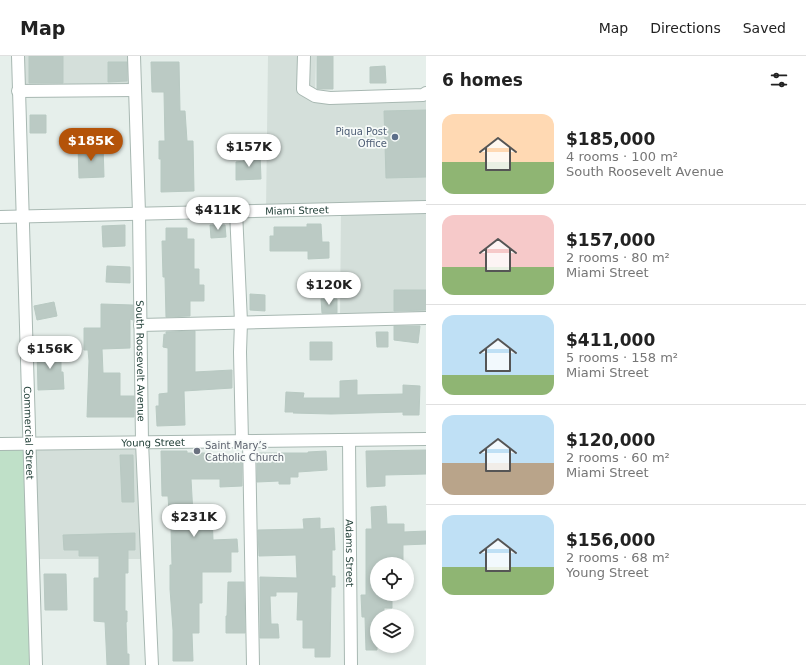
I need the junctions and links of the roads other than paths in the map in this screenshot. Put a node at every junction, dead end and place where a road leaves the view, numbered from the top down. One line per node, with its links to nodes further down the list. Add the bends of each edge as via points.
1 (18, 56): 5 (street, Commercial Street)
2 (134, 56): 4 (street, South Roosevelt Avenue)
3 (304, 56): 6 (street, via 303,89 315,96 330,98)
4 (135, 90): 5 (street); 9 (street, South Roosevelt Avenue)
5 (18, 91): 11 (street, Commercial Street)
6 (426, 93)
7 (426, 206): 8 (street, Miami Street)
8 (236, 211): 9 (street, Miami Street); 13 (street)
9 (139, 213): 11 (street, Miami Street); 14 (street, South Roosevelt Avenue)
10 (0, 216): 11 (street, Miami Street)
11 (22, 216): 20 (street, Commercial Street)
12 (426, 318): 13 (street)
13 (241, 322): 14 (street); 17 (street, via 240,352)
14 (140, 325): 18 (street, South Roosevelt Avenue)
15 (426, 439): 16 (street, Young Street)
16 (350, 440): 17 (street, Young Street); 24 (street, Adams Street)
17 (246, 441): 18 (street, Young Street); 23 (street)
18 (142, 442): 20 (street, Young Street); 22 (street, South Roosevelt Avenue)
19 (0, 444): 20 (street, Young Street)
20 (29, 444): 21 (street, Commercial Street)
21 (36, 665)
22 (152, 665)
23 (253, 665)
24 (351, 665)

